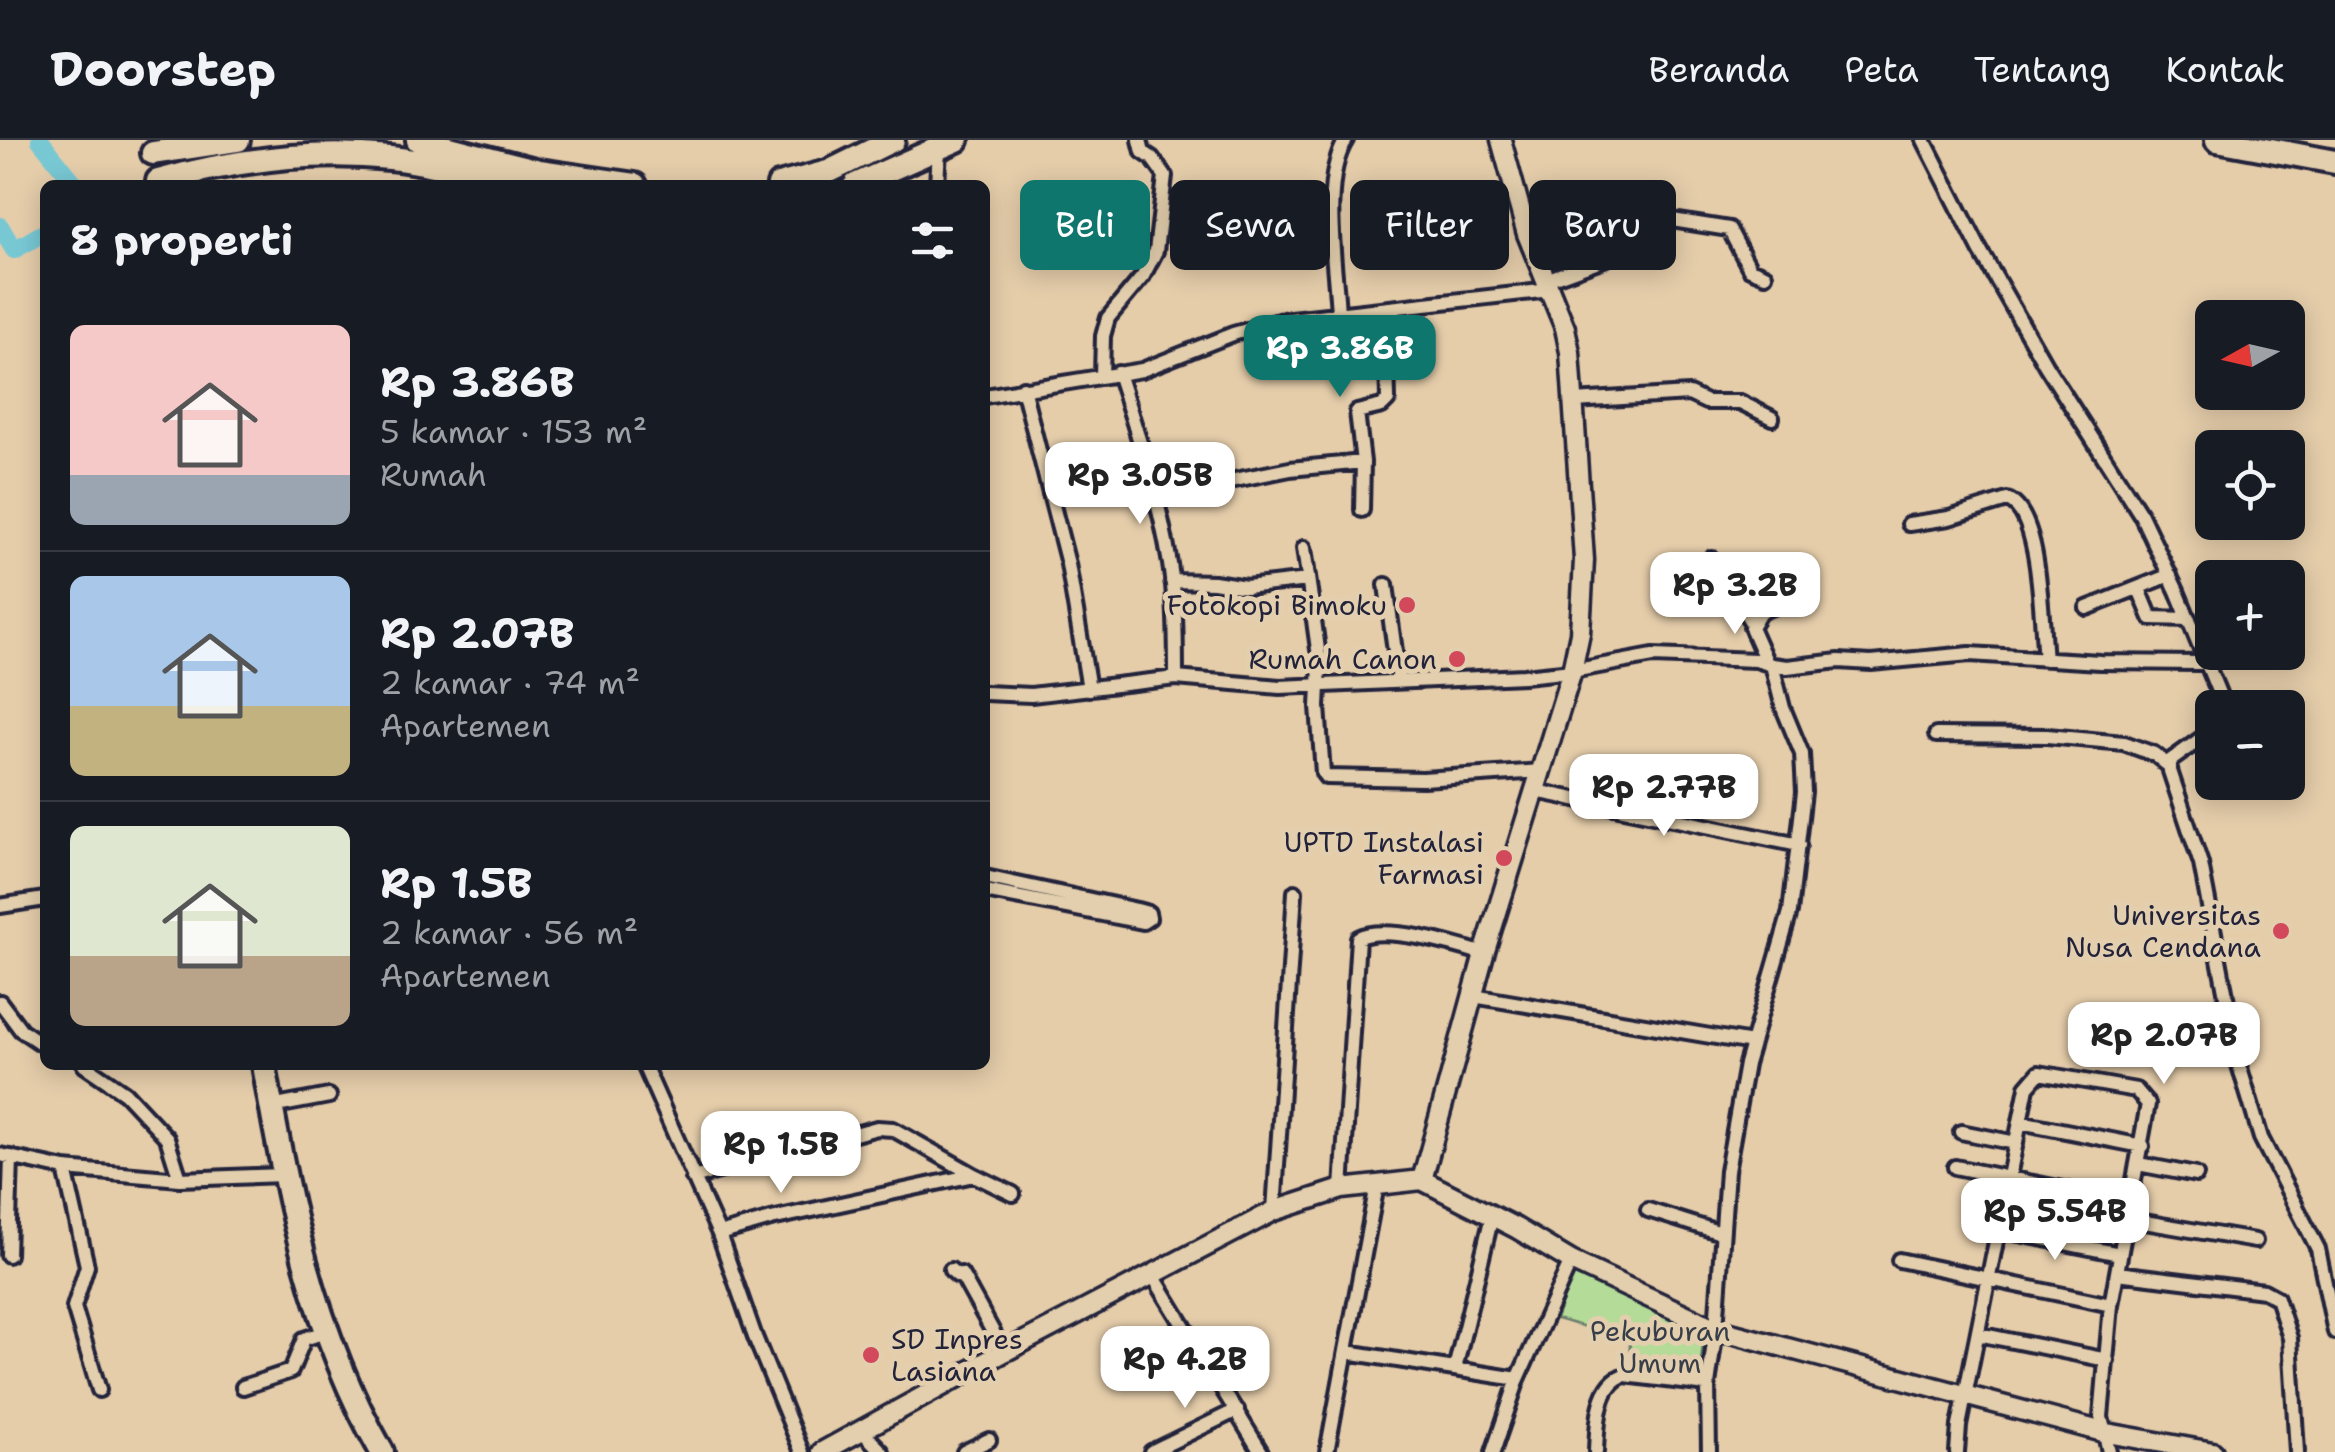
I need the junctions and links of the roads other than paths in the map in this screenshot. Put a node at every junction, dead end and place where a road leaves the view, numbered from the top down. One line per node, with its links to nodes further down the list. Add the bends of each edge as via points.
1 (238, 140): 10 (highway)
2 (1140, 140): 29 (street, via 1166,176 1164,207 1155,256 1105,326)
3 (1346, 140): 27 (street, via 1334,184)
4 (1501, 140): 21 (street)
5 (1924, 140): 40 (street, via 2006,298)
6 (2217, 140): 9 (highway)
7 (886, 141): 17 (highway)
8 (948, 143): 18 (highway); 19 (street)
9 (2254, 143): 12 (highway)
10 (151, 147): 13 (highway)
11 (430, 150): 14 (highway, via 392,158 306,156 228,164); 15 (highway); 16 (highway)
12 (2335, 162)
13 (158, 180)
14 (170, 180)
15 (500, 180)
16 (602, 180)
17 (798, 180)
18 (866, 180)
19 (938, 180)
20 (1676, 221): 24 (street, via 1729,229 1750,270)
21 (1529, 234)
22 (1542, 270): 25 (street)
23 (1583, 270): 25 (street)
24 (1766, 275)
25 (1548, 285): 26 (street); 32 (street, via 1565,328)
26 (1394, 310): 27 (street); 34 (street, via 1388,400 1357,412)
27 (1338, 314): 28 (street, via 1265,324 1168,362)
28 (1118, 373): 29 (street); 35 (street)
29 (1102, 376): 30 (street)
30 (1023, 388): 31 (street); 57 (street, via 1072,579)
31 (990, 395)
32 (1574, 401): 33 (street, via 1689,394 1706,402 1740,402); 53 (street, via 1584,560)
33 (1772, 418)
34 (1363, 462): 35 (street); 36 (street)
35 (1155, 496): 42 (street)
36 (1362, 510)
37 (1909, 524): 50 (street, via 2014,502 2032,541)
38 (1304, 548): 41 (street)
39 (1711, 558): 48 (street)
40 (2170, 575): 44 (street); 47 (street)
41 (1308, 580): 42 (street, via 1246,587); 56 (street)
42 (1172, 581): 54 (street)
43 (1386, 585): 55 (street)
44 (2139, 589): 46 (street); 47 (street, via 2151,618)
45 (1775, 606): 48 (street)
46 (2088, 608)
47 (2189, 619): 49 (street)
48 (1752, 622): 52 (street)
49 (2195, 635)
50 (2046, 659): 51 (street); 52 (street, via 1970,654)
51 (2195, 662)
52 (1769, 663): 53 (street, via 1653,656); 64 (street, via 1802,754)
53 (1572, 671): 55 (street); 62 (street)
54 (1176, 678): 56 (street); 57 (street)
55 (1399, 681): 56 (street)
56 (1320, 684): 62 (street, via 1326,777)
57 (1090, 688): 58 (street)
58 (990, 693)
59 (1936, 735): 61 (street, via 2124,743)
60 (2195, 743): 61 (street)
61 (2169, 766): 118 (street, via 2200,864 2239,1065 2261,1138 2318,1249)
62 (1542, 771): 63 (street)
63 (1536, 791): 64 (street); 70 (street)
64 (1799, 846): 74 (street, via 1790,912)
65 (990, 879): 66 (street, via 1149,918)
66 (990, 892)
67 (1295, 892): 100 (street)
68 (40, 899): 69 (street)
69 (1, 902)
70 (1484, 954): 71 (street); 96 (street, via 1415,937 1358,938)
71 (1474, 996): 74 (street); 94 (street)
72 (0, 1002): 73 (street)
73 (40, 1043)
74 (1752, 1043): 104 (street)
75 (91, 1070): 93 (street, via 124,1093 166,1138)
76 (265, 1070): 79 (highway)
77 (646, 1070): 91 (street)
78 (329, 1096): 79 (street)
79 (272, 1107): 88 (highway)
80 (2020, 1122): 82 (street); 83 (street); 83 (street, via 2028,1086 2039,1073 2136,1090 2149,1109)
81 (1961, 1132): 82 (street)
82 (2016, 1143): 92 (street)
83 (2142, 1146): 85 (street)
84 (5, 1156): 87 (street); 108 (street)
85 (2138, 1164): 90 (street); 98 (street)
86 (1955, 1167): 92 (street)
87 (65, 1169): 93 (street); 127 (street, via 87,1266 74,1306)
88 (283, 1175): 93 (street); 117 (highway)
89 (974, 1175): 91 (street, via 892,1129 877,1128); 97 (street); 105 (street)
90 (2196, 1175)
91 (693, 1178): 105 (street)
92 (2009, 1178): 98 (street); 103 (street)
93 (180, 1179)
94 (1422, 1180): 95 (street); 101 (street)
95 (1378, 1185): 96 (street); 121 (street)
96 (1342, 1190): 100 (street)
97 (1013, 1194)
98 (2131, 1202): 102 (street)
99 (1648, 1210): 104 (street)
100 (1274, 1212): 112 (street)
101 (1492, 1216): 110 (street); 123 (street)
102 (2128, 1219): 106 (street); 107 (street)
103 (1999, 1230): 107 (street); 114 (street)
104 (1721, 1233): 116 (street)
105 (719, 1234): 134 (street)
106 (2255, 1241)
107 (2120, 1254): 113 (street)
108 (8, 1255)
109 (1899, 1260): 114 (street)
110 (1571, 1261): 116 (street); 124 (street)
111 (951, 1270): 120 (street, via 961,1274)
112 (1152, 1274): 120 (street); 129 (street)
113 (2117, 1274): 115 (street); 146 (street, via 2277,1298 2290,1338)
114 (1989, 1280): 115 (street); 119 (street)
115 (2112, 1305): 122 (street)
116 (1716, 1329): 125 (street); 128 (street)
117 (325, 1332): 126 (street, via 304,1339 291,1372); 133 (highway)
118 (2335, 1332)
119 (1978, 1334): 122 (street); 128 (street)
120 (1004, 1352): 130 (street)
121 (1346, 1352): 123 (street); 140 (street)
122 (2107, 1360): 132 (street, via 2100,1417)
123 (1455, 1369): 124 (street)
124 (1518, 1379): 141 (street)
125 (1708, 1384): 142 (street, via 1617,1377 1598,1421); 143 (street)
126 (243, 1387)
127 (99, 1390)
128 (1966, 1396): 132 (street); 144 (street)
129 (1237, 1410): 138 (street); 139 (street)
130 (862, 1431): 135 (street); 136 (street)
131 (989, 1440): 137 (street)
132 (2108, 1443): 145 (street)
133 (382, 1452)
134 (802, 1452)
135 (822, 1452)
136 (882, 1452)
137 (964, 1452)
138 (1151, 1452)
139 (1261, 1452)
140 (1326, 1452)
141 (1493, 1452)
142 (1596, 1452)
143 (1709, 1452)
144 (1958, 1452)
145 (2213, 1452)
146 (2297, 1452)

